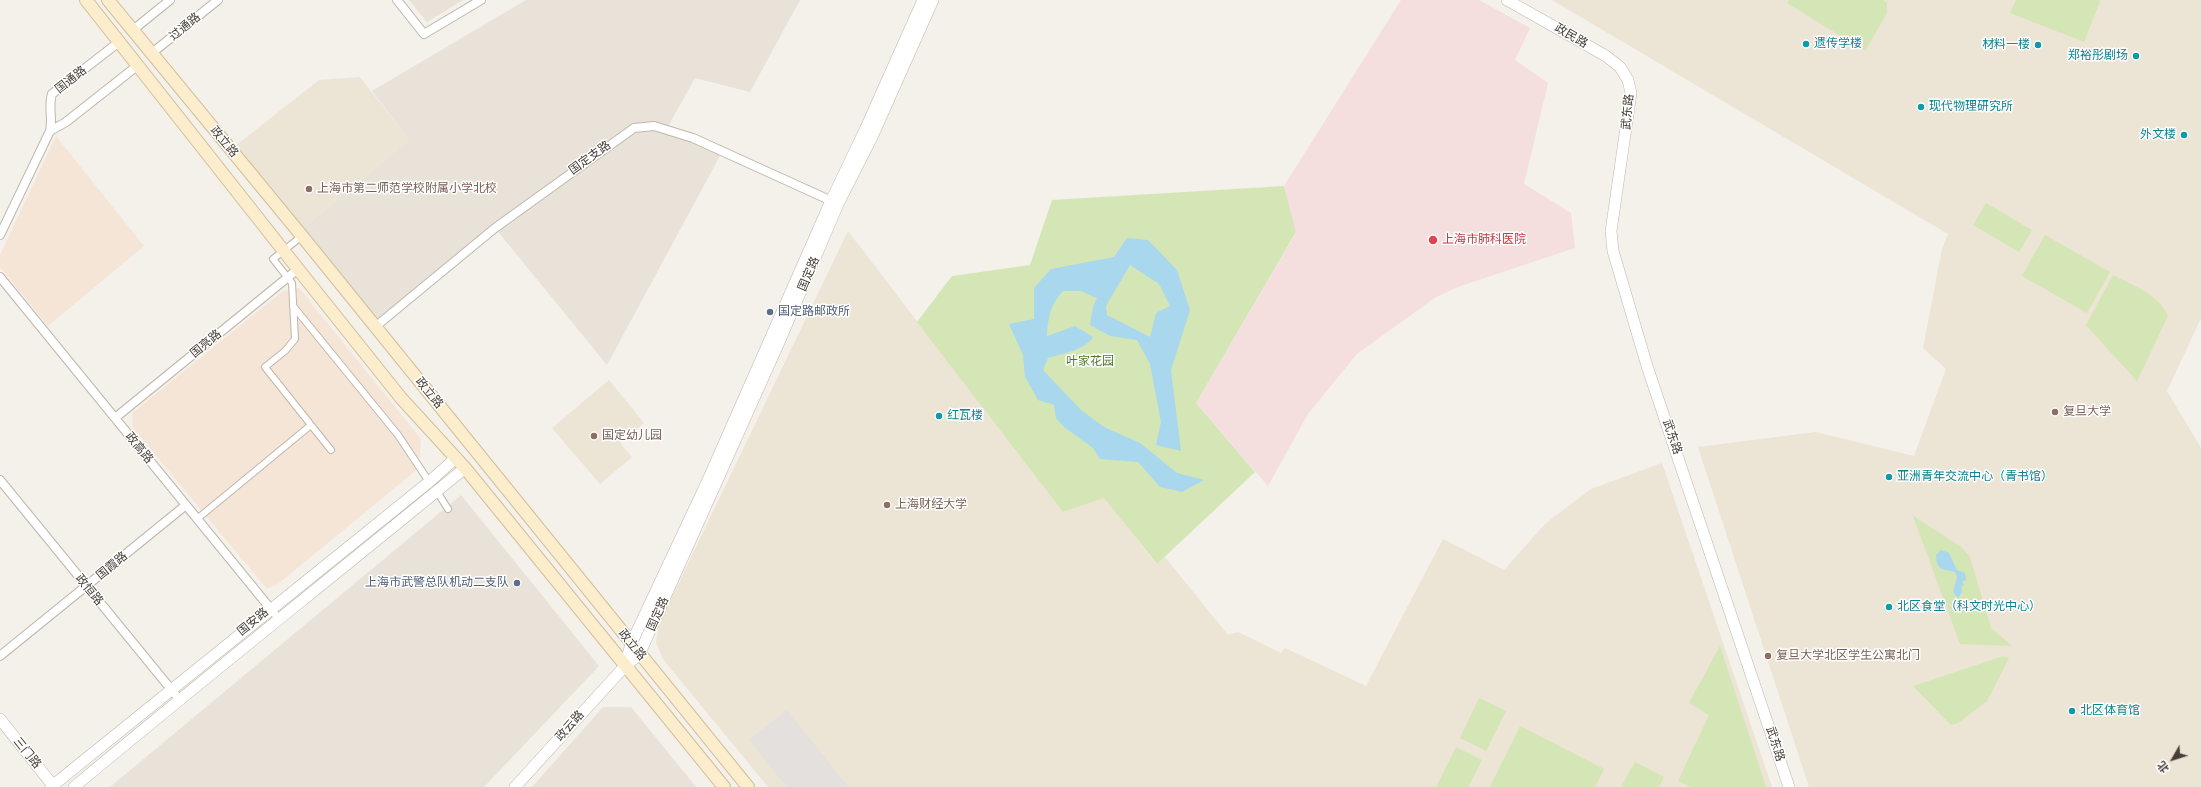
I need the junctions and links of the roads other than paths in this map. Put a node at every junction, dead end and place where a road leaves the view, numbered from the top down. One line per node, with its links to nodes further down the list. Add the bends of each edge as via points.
1 (86, 0): 11 (main road, 政立路)
2 (108, 0): 10 (main road, 政立路)
3 (170, 0): 10 (street)
4 (218, 0): 12 (street, 过通路)
5 (397, 0): 6 (street, via 424,34)
6 (481, 0)
7 (923, 0): 16 (street, 国定路)
8 (933, 0): 16 (street, 国定路, via 872,137)
9 (1507, 0): 14 (street, 政民路, via 1606,56 1620,67)
10 (133, 30): 12 (main road, 政立路)
11 (119, 42): 13 (main road, 政立路); 15 (street, 国通路, via 52,94)
12 (152, 54): 18 (main road, 政立路)
13 (137, 66): 15 (street, via 66,122); 19 (main road, 政立路)
14 (1628, 80): 51 (street, 武东路, via 1631,92 1630,113 1611,231 1613,251 1647,366)
15 (50, 131): 17 (street, 国通路)
16 (834, 202): 24 (street, 国定支路, via 694,138 654,126 634,128 501,224); 39 (street, 国定路); 40 (street, 国定路, via 780,340)
17 (0, 236)
18 (302, 236): 19 (street); 24 (main road, 政立路)
19 (283, 251): 20 (main road, 政立路); 22 (street, via 273,259)
20 (298, 269): 22 (street, 国亮路); 28 (main road, 政立路, via 401,398)
21 (0, 277): 25 (street, 政高路)
22 (288, 277): 23 (street, via 292,282); 25 (street, 国亮路)
23 (293, 306): 26 (street, via 295,338 285,352 265,366); 31 (street, via 398,435)
24 (375, 327): 39 (main road, 政立路)
25 (115, 418): 33 (street, 政高路)
26 (311, 425): 27 (street); 35 (street)
27 (331, 450)
28 (456, 458): 29 (main road, 政立路); 31 (street, 国安路)
29 (465, 468): 32 (street, 国安路); 42 (main road, 政立路)
30 (0, 480): 36 (street, 政恒路)
31 (429, 482): 32 (street); 37 (street, 国安路)
32 (436, 491): 34 (street); 38 (street, 国安路, via 373,545)
33 (186, 505): 35 (street, 政高路); 36 (street, 国霞路)
34 (448, 509)
35 (197, 519): 37 (street, 政高路)
36 (86, 586): 41 (street, 国霞路); 43 (street, 政恒路)
37 (270, 608): 38 (street, 政高路); 43 (street, 国安路)
38 (279, 619): 44 (street, 国安路)
39 (631, 644): 40 (main road, 政立路); 42 (street, 国定路)
40 (639, 655): 42 (street, 国定路); 50 (main road, 政立路)
41 (0, 656)
42 (625, 666): 48 (street, 政云路); 49 (main road, 政立路)
43 (171, 688): 44 (street, 政恒路); 46 (street, 国安路)
44 (179, 699): 47 (street, 国安路)
45 (0, 719): 46 (street, 三门路)
46 (53, 786)
47 (74, 787)
48 (515, 787)
49 (724, 787)
50 (748, 787)
51 (1789, 787)

